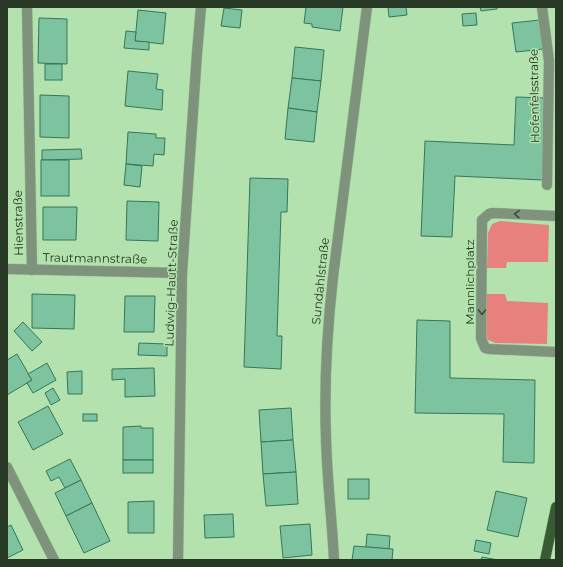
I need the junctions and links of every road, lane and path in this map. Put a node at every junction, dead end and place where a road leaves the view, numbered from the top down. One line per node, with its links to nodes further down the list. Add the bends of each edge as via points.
1 (27, 7): 8 (street, Hienstraße)
2 (201, 7): 9 (street, Ludwig-Hautt-Straße)
3 (367, 7): 15 (street, Sundahlstraße, via 333,277 326,367 326,439)
4 (542, 7): 5 (street, Hofenfelsstraße, via 549,61)
5 (547, 185)
6 (556, 216): 10 (street, Mannlichplatz, one-way to 10, via 492,213 482,220 481,338 482,344 489,349)
7 (7, 269): 8 (street, Trautmannstraße)
8 (32, 270): 9 (street, Trautmannstraße)
9 (182, 273): 14 (street, Ludwig-Hautt-Straße)
10 (556, 352)
11 (7, 467): 13 (street)
12 (556, 508): 16 (main road)
13 (54, 560)
14 (178, 560)
15 (334, 560)
16 (545, 560)

